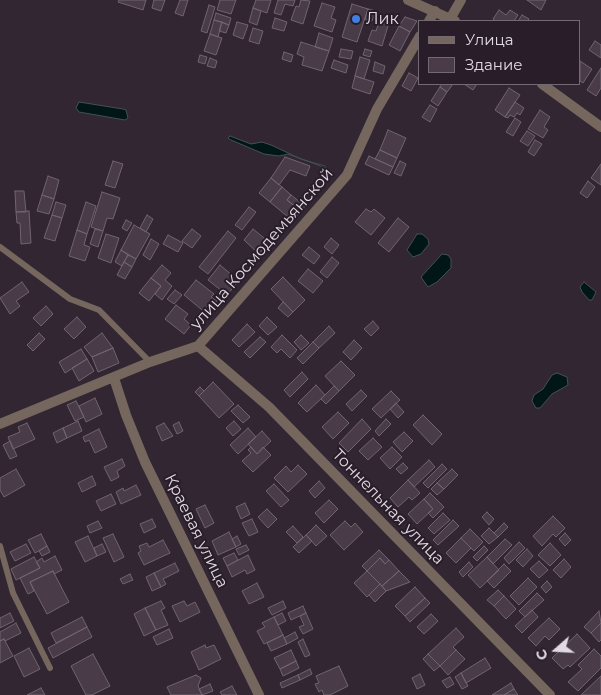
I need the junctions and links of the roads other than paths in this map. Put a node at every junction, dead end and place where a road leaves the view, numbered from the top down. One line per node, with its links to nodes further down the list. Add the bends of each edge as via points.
1 (408, 0): 3 (street)
2 (461, 0): 5 (street)
3 (434, 11): 4 (street); 5 (street)
4 (429, 20)
5 (452, 20)
6 (418, 39): 10 (street, улица Космодемьянской, via 377,109 347,175)
7 (543, 85): 8 (street)
8 (601, 127)
9 (0, 247): 11 (lane, via 70,300 99,310)
10 (198, 346): 11 (street, улица Космодемьянской); 17 (street, Тоннельная улица, via 269,406)
11 (150, 362): 12 (street, улица Космодемьянской)
12 (114, 378): 13 (street, улица Космодемьянской); 16 (street, Краевая улица, via 145,462)
13 (0, 424)
14 (0, 546): 15 (lane, via 13,594)
15 (50, 668)
16 (259, 695)
17 (550, 695)

